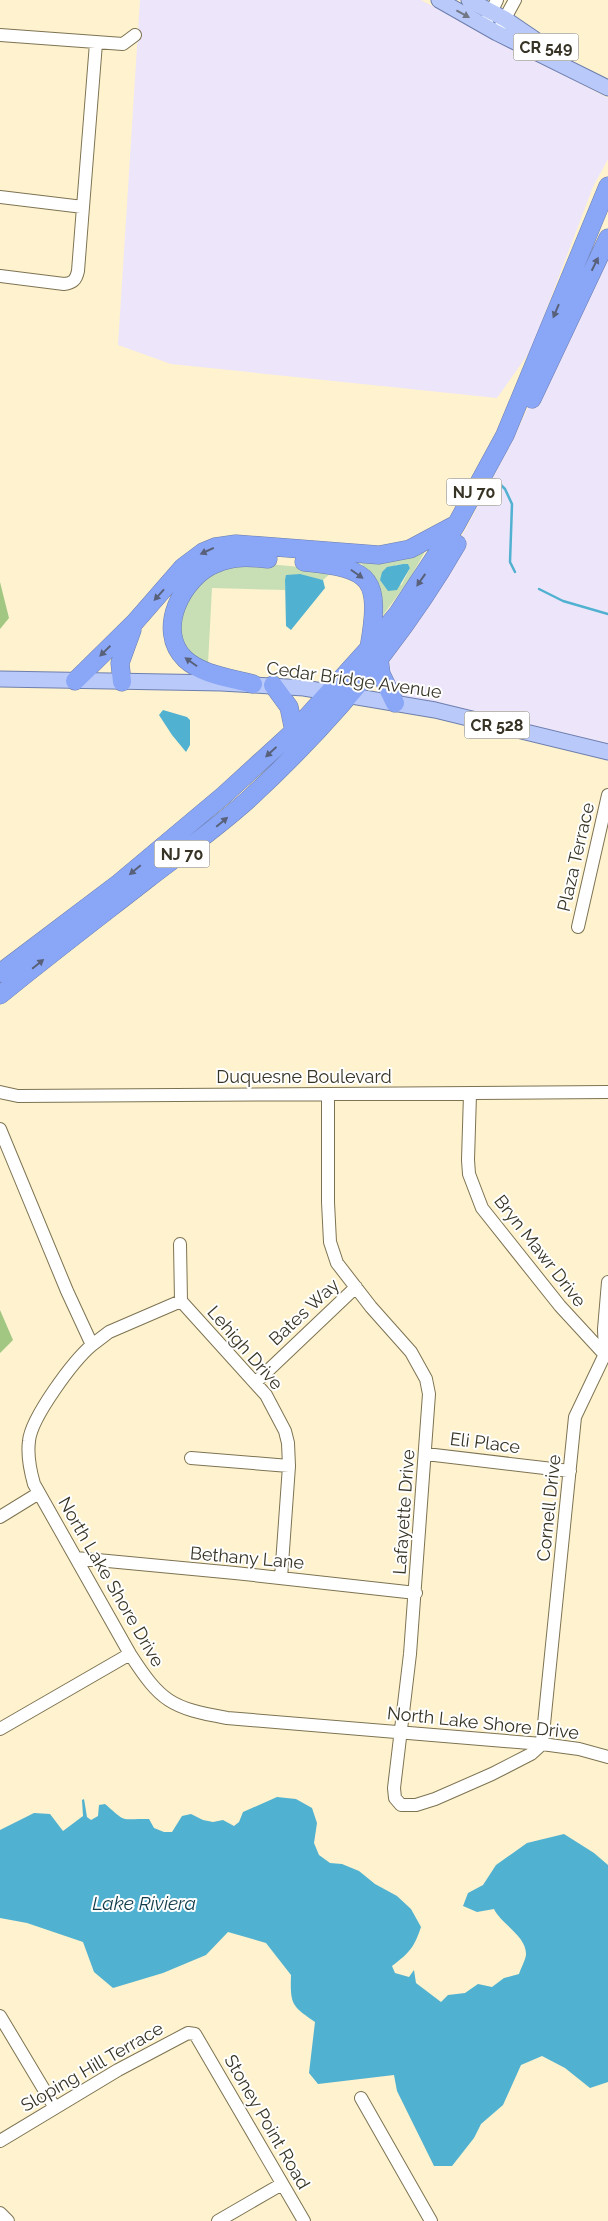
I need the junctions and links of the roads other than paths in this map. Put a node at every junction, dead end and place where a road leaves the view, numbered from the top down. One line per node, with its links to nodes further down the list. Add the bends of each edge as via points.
1 (439, 0): 6 (main road, CR 549, one-way to 6)
2 (469, 0): 4 (main road, CR 549)
3 (515, 0): 5 (street)
4 (494, 6): 5 (main road, CR 549); 6 (street)
5 (505, 19): 6 (street); 10 (main road, CR 549)
6 (491, 29): 10 (main road, CR 549)
7 (135, 34): 9 (street, via 123,44)
8 (0, 35): 9 (street)
9 (96, 43): 13 (street)
10 (604, 86)
11 (608, 186): 16 (highway, NJ 70, one-way to 16, via 505,435)
12 (0, 197): 13 (street)
13 (83, 207): 15 (street, via 78,271 72,283)
14 (608, 238): 18 (highway, NJ 70, one-way to 14, via 436,580 465,530)
15 (0, 276)
16 (456, 525): 17 (highway, one-way to 17, via 410,549 379,555 236,544 215,547 183,567); 18 (highway, NJ 70, one-way to 18)
17 (135, 622): 20 (highway, one-way to 20); 21 (highway, via 120,663)
18 (374, 654): 22 (highway, one-way to 18, via 202,669 176,647 172,634 173,618 187,588 213,565 229,559 338,565 353,570 371,589); 24 (highway, NJ 70); 25 (highway, NJ 70); 26 (highway)
19 (0, 679): 20 (main road, Cedar Bridge Avenue / CR 528)
20 (75, 681): 21 (main road, Cedar Bridge Avenue / CR 528)
21 (122, 682): 22 (main road, Cedar Bridge Avenue / CR 528)
22 (253, 684): 23 (main road, Cedar Bridge Avenue / CR 528)
23 (272, 685): 24 (main road, Cedar Bridge Avenue / CR 528); 27 (highway, via 289,707)
24 (329, 692): 25 (main road, Cedar Bridge Avenue / CR 528); 27 (highway, NJ 70)
25 (347, 695): 26 (main road, Cedar Bridge Avenue / CR 528); 32 (highway, NJ 70, one-way to 25, via 220,824 291,758)
26 (395, 703): 28 (main road, Cedar Bridge Avenue / CR 528)
27 (294, 730): 31 (highway, NJ 70, one-way to 31, via 224,795 119,883)
28 (608, 752)
29 (608, 796): 30 (street, Plaza Terrace)
30 (578, 927)
31 (0, 972)
32 (0, 994)
33 (0, 1092): 35 (street, Duquesne Boulevard, via 18,1096)
34 (608, 1092): 36 (street, Duquesne Boulevard)
35 (328, 1094): 36 (street, Duquesne Boulevard); 40 (street, Lafayette Drive, via 330,1242 337,1263)
36 (470, 1094): 43 (street, Bryn Mawr Drive, via 469,1174 482,1208 560,1306)
37 (0, 1129): 42 (street)
38 (180, 1244): 41 (street)
39 (608, 1282): 43 (street, Cornell Drive, via 604,1329)
40 (356, 1287): 44 (street, Bates Way); 45 (street, Lafayette Drive, via 411,1352 426,1379 429,1394)
41 (181, 1301): 42 (street, Lehigh Drive, via 109,1332); 44 (street, Lehigh Drive)
42 (92, 1345): 49 (street, North Lake Shore Drive, via 65,1376 36,1420 29,1441 30,1469)
43 (606, 1356): 48 (street, Cornell Drive, via 575,1417)
44 (255, 1383): 47 (street, Lehigh Drive, via 266,1395 285,1431)
45 (426, 1454): 48 (street, Eli Place); 53 (street, Lafayette Drive)
46 (191, 1458): 47 (street)
47 (289, 1466): 52 (street, Lehigh Drive)
48 (570, 1471): 57 (street, Cornell Drive)
49 (40, 1493): 50 (street); 51 (street, North Lake Shore Drive)
50 (0, 1517)
51 (76, 1558): 52 (street, Bethany Lane); 54 (street, North Lake Shore Drive)
52 (281, 1578): 53 (street, Bethany Lane)
53 (416, 1593): 56 (street, Lafayette Drive)
54 (130, 1654): 55 (street); 56 (street, North Lake Shore Drive, via 160,1695 196,1712 227,1718)
55 (0, 1729)
56 (401, 1732): 57 (street, North Lake Shore Drive); 57 (street, Lafayette Drive, via 395,1798 401,1805 410,1806 435,1799 492,1774 531,1754)
57 (542, 1744): 58 (street, North Lake Shore Drive, via 579,1748)
58 (608, 1757)
59 (0, 2016): 62 (street)
60 (200, 2040): 62 (street, Sloping Hill Terrace, via 195,2034 188,2033); 64 (street, Stoney Point Road)
61 (361, 2098): 69 (street)
62 (54, 2108): 63 (street, Sloping Hill Terrace)
63 (0, 2141)
64 (282, 2184): 67 (street); 68 (street, Stoney Point Road)
65 (0, 2213): 66 (street)
66 (8, 2221)
67 (218, 2221)
68 (304, 2221)
69 (431, 2221)

